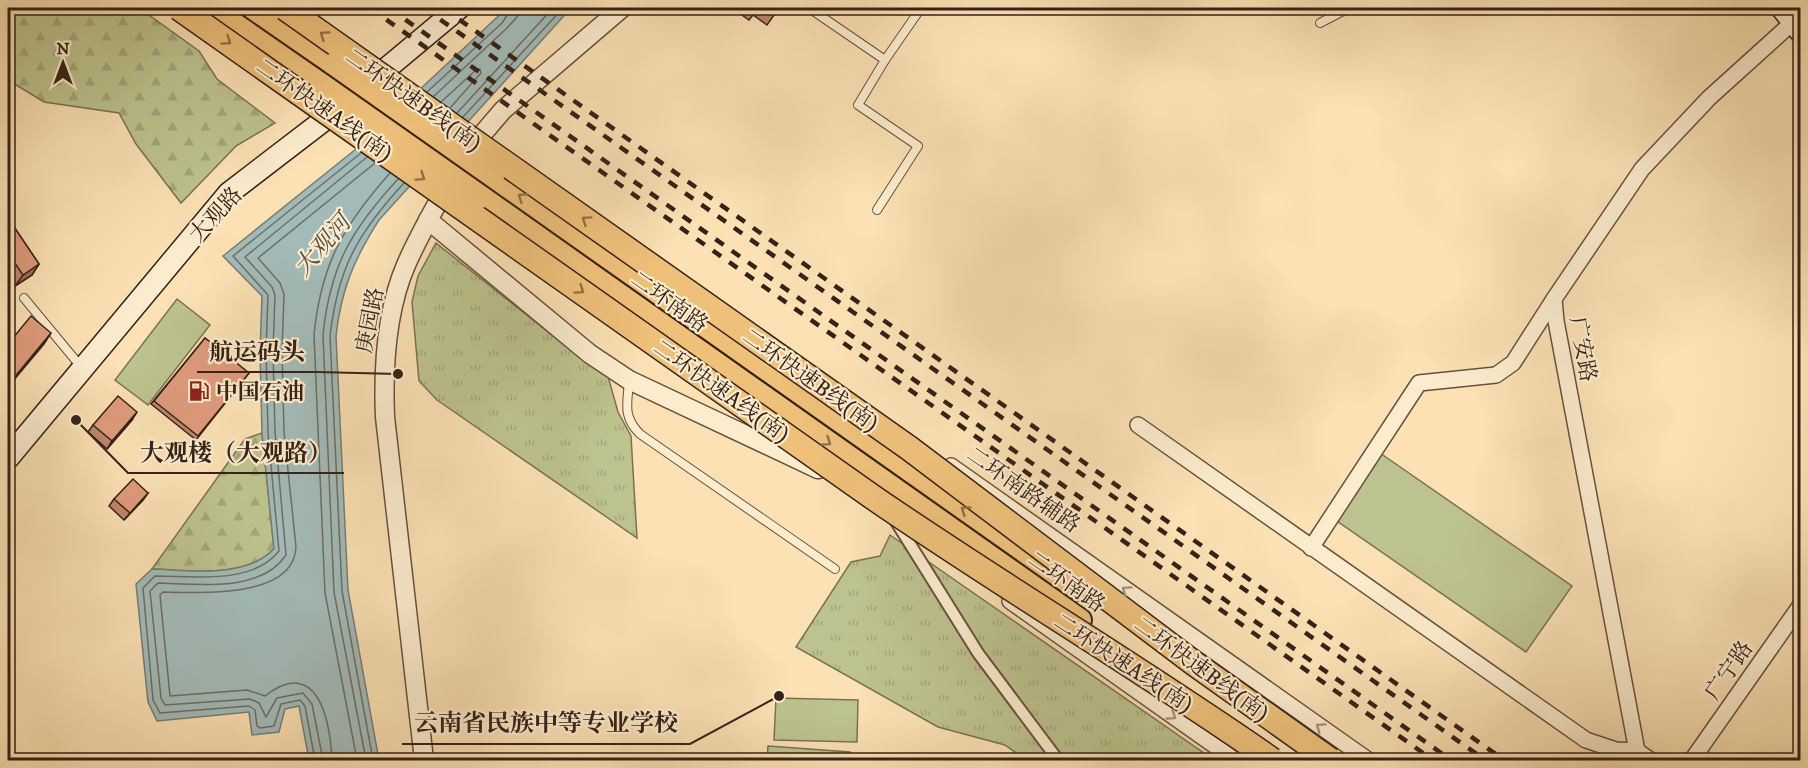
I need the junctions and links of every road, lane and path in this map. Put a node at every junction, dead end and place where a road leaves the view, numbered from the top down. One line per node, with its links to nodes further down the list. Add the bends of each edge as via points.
1 (179, 8): 32 (highway, 二环快速A线(南), one-way to 32, bridge, via 890,508)
2 (211, 8): 17 (main road, 二环南路, bridge)
3 (253, 8): 15 (main road, 二环南路, one-way to 3, bridge)
4 (285, 8): 35 (highway, 二环快速B线(南), one-way to 4, bridge, via 1195,664 924,459)
5 (459, 8): 19 (main road, 大观路, via 229,193)
6 (622, 8): 14 (street, 庚园路, via 503,110 462,158)
7 (808, 8): 12 (lane)
8 (921, 8): 12 (lane)
9 (1349, 8): 11 (lane)
10 (1792, 20): 18 (street, 广安路, via 1709,98 1642,169)
11 (1320, 23)
12 (885, 60): 13 (lane, via 858,105 918,146)
13 (877, 210)
14 (428, 220): 20 (street, via 590,354); 29 (street, 庚园路, via 405,267 387,337 383,371)
15 (638, 279): 34 (main road, 二环南路, one-way to 15); 36 (street, 二环南路辅路, one-way to 15, via 880,416)
16 (24, 298): 19 (lane)
17 (625, 299): 23 (street, via 747,405); 33 (main road, 二环南路, one-way to 33)
18 (1554, 299): 25 (street, via 1513,363 1496,375 1419,383); 28 (street, 广安路)
19 (83, 369): 22 (main road, 大观路)
20 (629, 380): 23 (street, via 788,454); 26 (lane, via 627,411 630,424 640,434)
21 (1138, 425): 25 (street)
22 (8, 458)
23 (853, 489): 24 (street)
24 (895, 520): 30 (street, via 978,653); 31 (street, one-way to 31)
25 (1311, 548): 28 (street, via 1586,740 1616,750)
26 (835, 570)
27 (1800, 606): 38 (street, 广宁路)
28 (1637, 751): 37 (street)
29 (424, 760)
30 (1058, 760)
31 (1235, 760)
32 (1272, 760)
33 (1280, 760)
34 (1322, 760)
35 (1330, 760)
36 (1368, 760)
37 (1650, 760)
38 (1692, 760)

